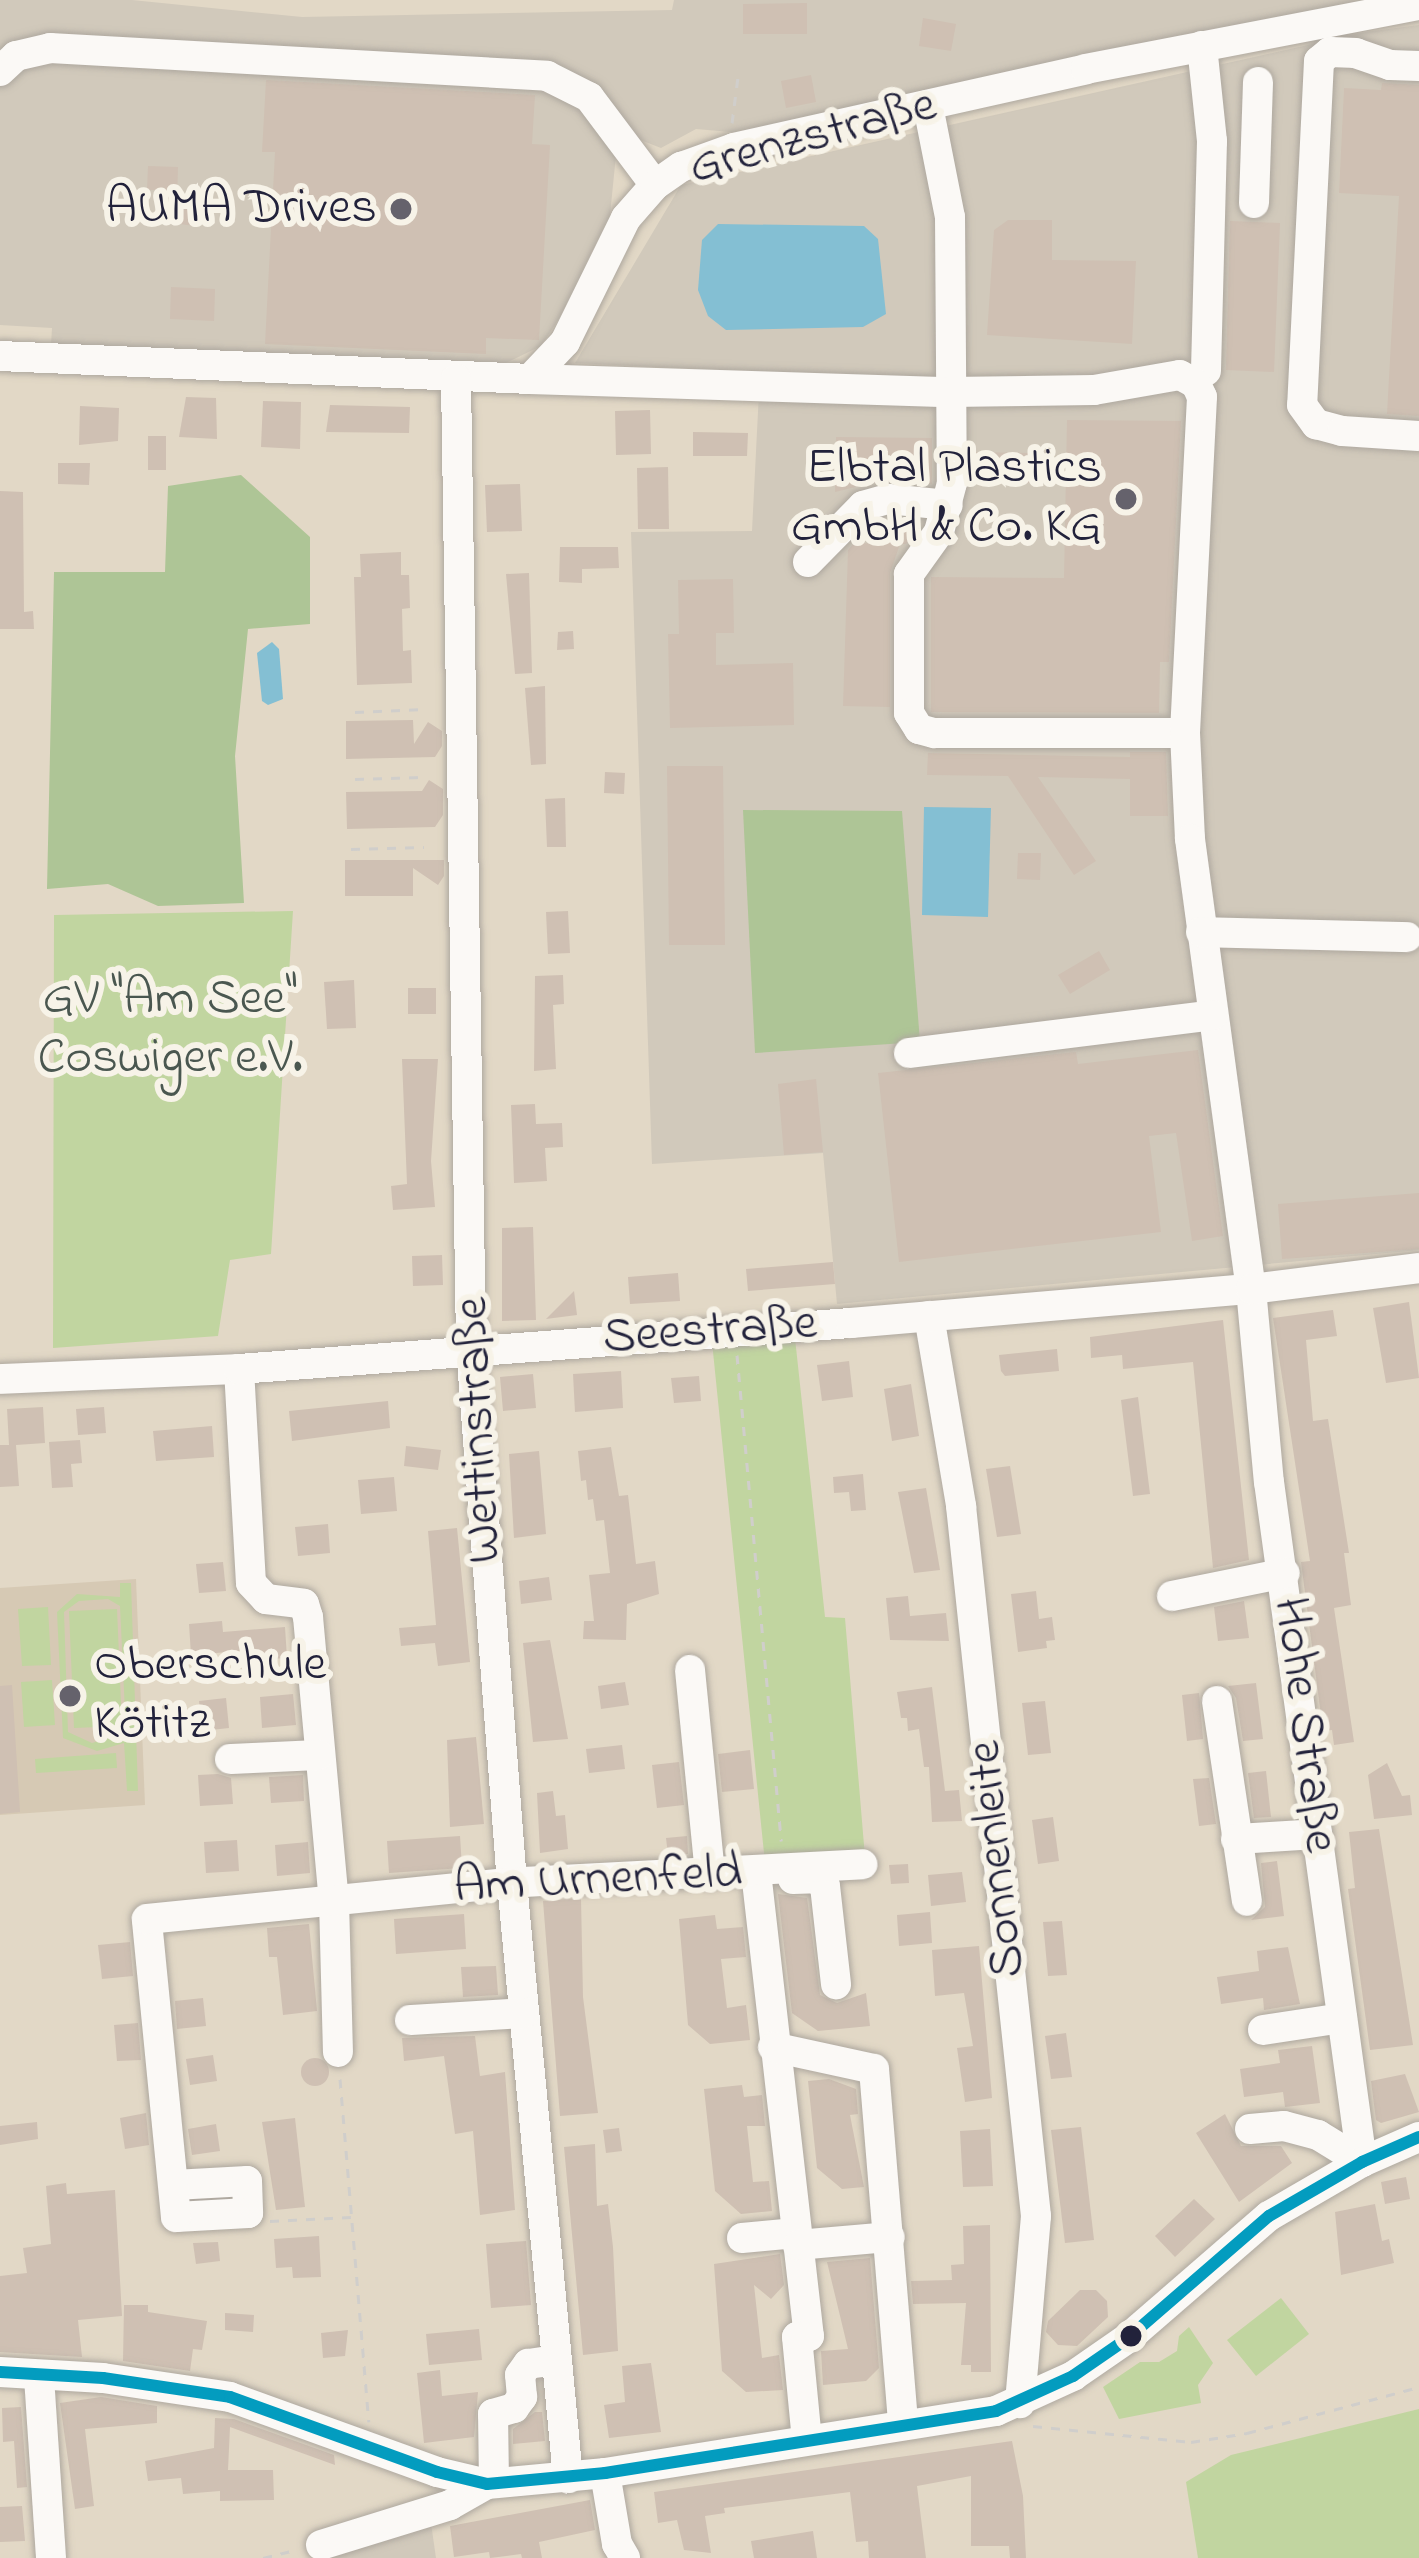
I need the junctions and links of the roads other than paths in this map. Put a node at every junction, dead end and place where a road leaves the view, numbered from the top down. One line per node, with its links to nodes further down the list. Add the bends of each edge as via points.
1 (1419, 5): 2 (street, Grenzstraße)
2 (1327, 38): 3 (street, Grenzstraße); 4 (street); 11 (street, via 1314,80)
3 (1202, 46): 7 (street, Grenzstraße); 9 (street)
4 (1419, 66)
5 (0, 71): 8 (street, via 16,56 50,48 547,76 589,97)
6 (1258, 82): 10 (street)
7 (928, 106): 8 (street, Grenzstraße, via 734,148); 16 (street, via 950,217)
8 (655, 185): 15 (street, Grenzstraße, via 626,218 565,342)
9 (1211, 202): 10 (street); 13 (street)
10 (1254, 203): 11 (street)
11 (1310, 205): 17 (street, via 1302,405 1316,424 1342,431)
12 (0, 356): 14 (street)
13 (1207, 371)
14 (457, 379): 15 (street); 28 (street, Wettinstraße)
15 (530, 379): 16 (street)
16 (949, 392): 18 (street); 20 (street, Hohe Straße, via 1094,390 1180,375 1196,384 1203,417)
17 (1419, 436)
18 (948, 505): 19 (street, via 888,499 863,506); 20 (street, via 909,574 909,712 919,729)
19 (808, 562)
20 (1185, 733): 21 (street, Hohe Straße)
21 (1201, 932): 22 (street); 23 (street, Hohe Straße)
22 (1407, 937)
23 (1213, 1016): 24 (street); 26 (street, Hohe Straße)
24 (908, 1053)
25 (1419, 1268): 26 (street, Seestraße)
26 (1251, 1289): 27 (street, Seestraße); 31 (street, Hohe Straße)
27 (929, 1316): 28 (street, Seestraße); 62 (street, Sonnenleite, via 961,1506 1036,2216)
28 (471, 1348): 29 (street, Seestraße); 42 (street, Wettinstraße)
29 (239, 1369): 30 (street, Seestraße); 35 (street, via 251,1583 266,1599 304,1604)
30 (0, 1379)
31 (1286, 1573): 32 (street); 37 (street, Hohe Straße)
32 (1172, 1596)
33 (690, 1670): 41 (street)
34 (1217, 1701): 38 (street)
35 (319, 1755): 36 (street); 43 (street)
36 (230, 1759)
37 (1317, 1834): 38 (street); 47 (street, Hohe Straße)
38 (1236, 1839): 44 (street)
39 (862, 1864): 40 (street, Am Urnenfeld)
40 (765, 1870): 41 (street, Am Urnenfeld); 45 (street, via 825,1886); 50 (street)
41 (710, 1874): 42 (street, Am Urnenfeld)
42 (512, 1883): 43 (street, Am Urnenfeld); 46 (street, Wettinstraße)
43 (334, 1901): 51 (street); 55 (street, Am Urnenfeld, via 147,1919 176,2217)
44 (1247, 1901)
45 (836, 1984)
46 (524, 2013): 48 (street); 59 (street, Wettinstraße)
47 (1342, 2018): 49 (street); 54 (street, Hohe Straße)
48 (410, 2020)
49 (1263, 2030)
50 (773, 2047): 56 (street, via 874,2069); 58 (street)
51 (338, 2052)
52 (1250, 2129): 54 (street, via 1318,2135)
53 (1419, 2137): 54 (street)
54 (1362, 2162): 62 (street, via 1269,2216 1128,2338)
55 (248, 2213)
56 (890, 2237): 58 (street); 63 (street)
57 (742, 2238): 58 (street)
58 (797, 2239): 64 (street, via 809,2336 797,2337)
59 (557, 2360): 66 (street, Wettinstraße); 67 (street, via 527,2364 522,2398 494,2414)
60 (0, 2372): 61 (street)
61 (39, 2377): 67 (street, via 230,2397 437,2472); 69 (street)
62 (1008, 2407): 63 (street)
63 (903, 2425): 64 (street)
64 (807, 2440): 65 (street)
65 (605, 2473): 66 (street); 70 (street)
66 (568, 2478): 67 (street)
67 (490, 2483): 68 (street, via 450,2505)
68 (321, 2545)
69 (50, 2558)
70 (625, 2558)

